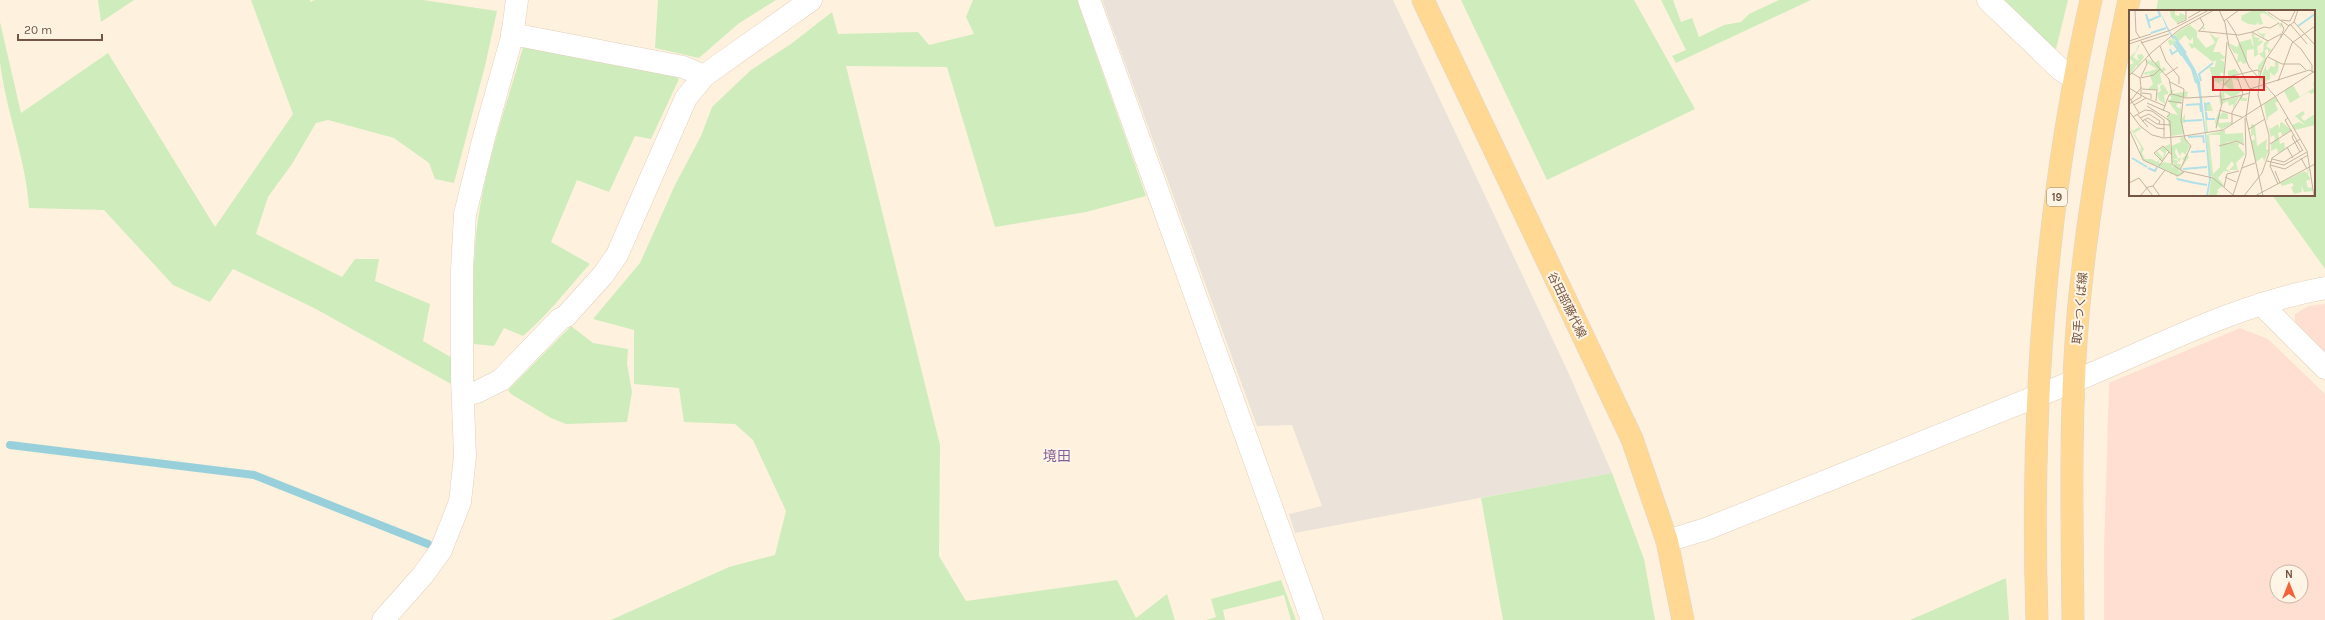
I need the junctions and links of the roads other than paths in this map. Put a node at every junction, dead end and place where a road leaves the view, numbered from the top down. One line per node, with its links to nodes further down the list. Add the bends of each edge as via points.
1 (518, 0): 8 (street)
2 (811, 0): 9 (street)
3 (1089, 0): 19 (street)
4 (1423, 0): 17 (main road, 谷田部藤代線, via 1629,432)
5 (1988, 0): 10 (street, via 2060,70)
6 (2092, 0): 10 (main road, 19)
7 (2129, 0): 14 (main road, 取手つくば線, via 2110,87 2088,223)
8 (512, 34): 9 (street, via 682,67); 15 (street, via 465,214 462,270)
9 (704, 76): 15 (street, via 686,98 618,255 603,276 501,380 477,392)
10 (2075, 79): 16 (main road, 19, via 2043,308)
11 (2325, 288): 12 (street)
12 (2261, 304): 13 (street); 14 (street, via 2195,328)
13 (2325, 368)
14 (2074, 381): 16 (street); 22 (main road, 取手つくば線)
15 (463, 395): 18 (street, via 465,456 460,502 441,550 423,575)
16 (2038, 395): 17 (street, via 1706,529); 21 (main road, 19, via 2034,543)
17 (1667, 541): 20 (main road, 谷田部藤代線)
18 (383, 620)
19 (1312, 620)
20 (1683, 620)
21 (2037, 620)
22 (2073, 620)

